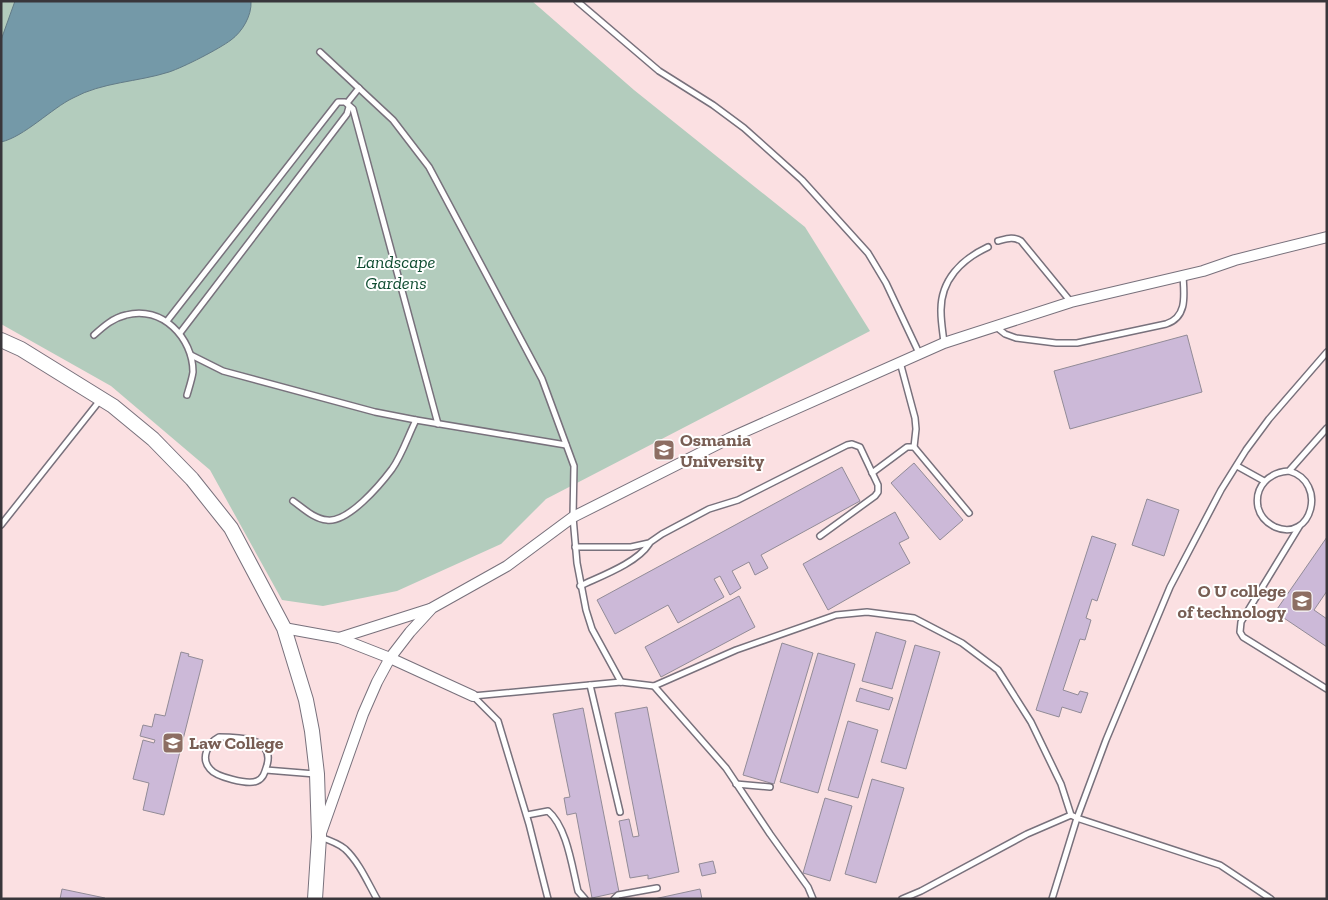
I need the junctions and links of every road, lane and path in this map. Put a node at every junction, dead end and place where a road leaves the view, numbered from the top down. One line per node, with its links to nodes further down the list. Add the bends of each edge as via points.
1 (578, 1): 17 (lane, via 659,71 744,128 802,180 868,253 886,283)
2 (320, 52): 3 (lane)
3 (359, 88): 4 (lane); 25 (lane, via 393,120 429,167 542,379)
4 (348, 105): 10 (lane, via 338,102); 12 (lane, via 347,114); 23 (lane, via 352,109)
5 (1327, 237): 8 (street)
6 (998, 241): 9 (lane, via 1009,238 1021,240)
7 (988, 246): 15 (lane, via 959,264 948,281 940,310)
8 (1183, 276): 9 (street); 11 (lane, via 1184,305 1178,317 1166,324 1077,342 1056,343 1016,338)
9 (1071, 302): 11 (street)
10 (167, 321): 12 (lane); 13 (lane, via 148,314 128,314 109,321)
11 (995, 326): 15 (street)
12 (180, 332): 18 (lane)
13 (94, 335)
14 (1, 340): 21 (main road)
15 (944, 343): 17 (street)
16 (1327, 352): 27 (lane, via 1269,419)
17 (918, 354): 19 (street)
18 (191, 355): 20 (lane, via 193,373); 22 (lane, via 223,371)
19 (900, 362): 26 (lane, via 915,418); 33 (street, via 730,438)
20 (187, 395)
21 (101, 399): 34 (lane); 41 (main road, via 154,439 225,521)
22 (416, 420): 23 (lane); 31 (lane, via 393,468 355,510 329,521)
23 (438, 424): 25 (lane)
24 (1327, 428): 28 (lane)
25 (566, 445): 33 (lane, via 574,466)
26 (914, 447): 29 (lane, via 907,446); 32 (lane)
27 (1237, 466): 30 (lane); 56 (lane, via 1170,587)
28 (1289, 471): 30 (lane, via 1271,475); 35 (lane, via 1306,478 1315,494 1314,512)
29 (872, 473): 36 (lane, via 879,488 875,496); 37 (lane, via 860,447 847,445 738,500 709,508)
30 (1264, 482): 35 (lane, via 1258,499 1263,518 1280,529)
31 (293, 501)
32 (969, 513)
33 (573, 517): 38 (lane); 40 (street, via 507,566)
34 (1, 525)
35 (1300, 526): 47 (lane, via 1241,622 1240,632 1243,637)
36 (820, 536)
37 (649, 543): 38 (lane, via 631,547); 39 (lane, via 645,550 620,567)
38 (575, 547): 39 (lane)
39 (580, 586): 44 (lane, via 592,629)
40 (432, 608): 42 (street); 43 (street)
41 (284, 628): 42 (street); 50 (main road, via 306,700)
42 (339, 638): 43 (street)
43 (390, 658): 48 (street); 57 (street, via 363,714)
44 (621, 682): 45 (lane); 46 (lane)
45 (590, 685): 48 (lane); 53 (lane)
46 (654, 686): 51 (lane, via 726,768); 55 (lane, via 736,650 836,615 867,612 914,618 962,643 998,670 1031,722 1061,784)
47 (1327, 689)
48 (473, 696): 54 (lane, via 498,720)
49 (266, 770): 49 (lane, via 263,777 251,783 217,775 206,763 207,749 219,737 257,741 266,752); 50 (lane)
50 (317, 774): 57 (main road)
51 (736, 784): 52 (lane); 64 (lane, via 808,887)
52 (770, 787)
53 (620, 812)
54 (527, 815): 61 (lane); 62 (lane, via 548,811 555,816 561,827 578,891)
55 (1071, 815): 56 (lane); 65 (lane, via 1027,834)
56 (1077, 818): 66 (lane); 67 (lane, via 1220,865)
57 (319, 837): 59 (main road); 60 (lane, via 344,849)
58 (657, 888): 63 (lane, via 618,895)
59 (315, 899)
60 (377, 899)
61 (548, 899)
62 (585, 899)
63 (614, 899)
64 (813, 899)
65 (902, 899)
66 (1052, 899)
67 (1271, 899)

